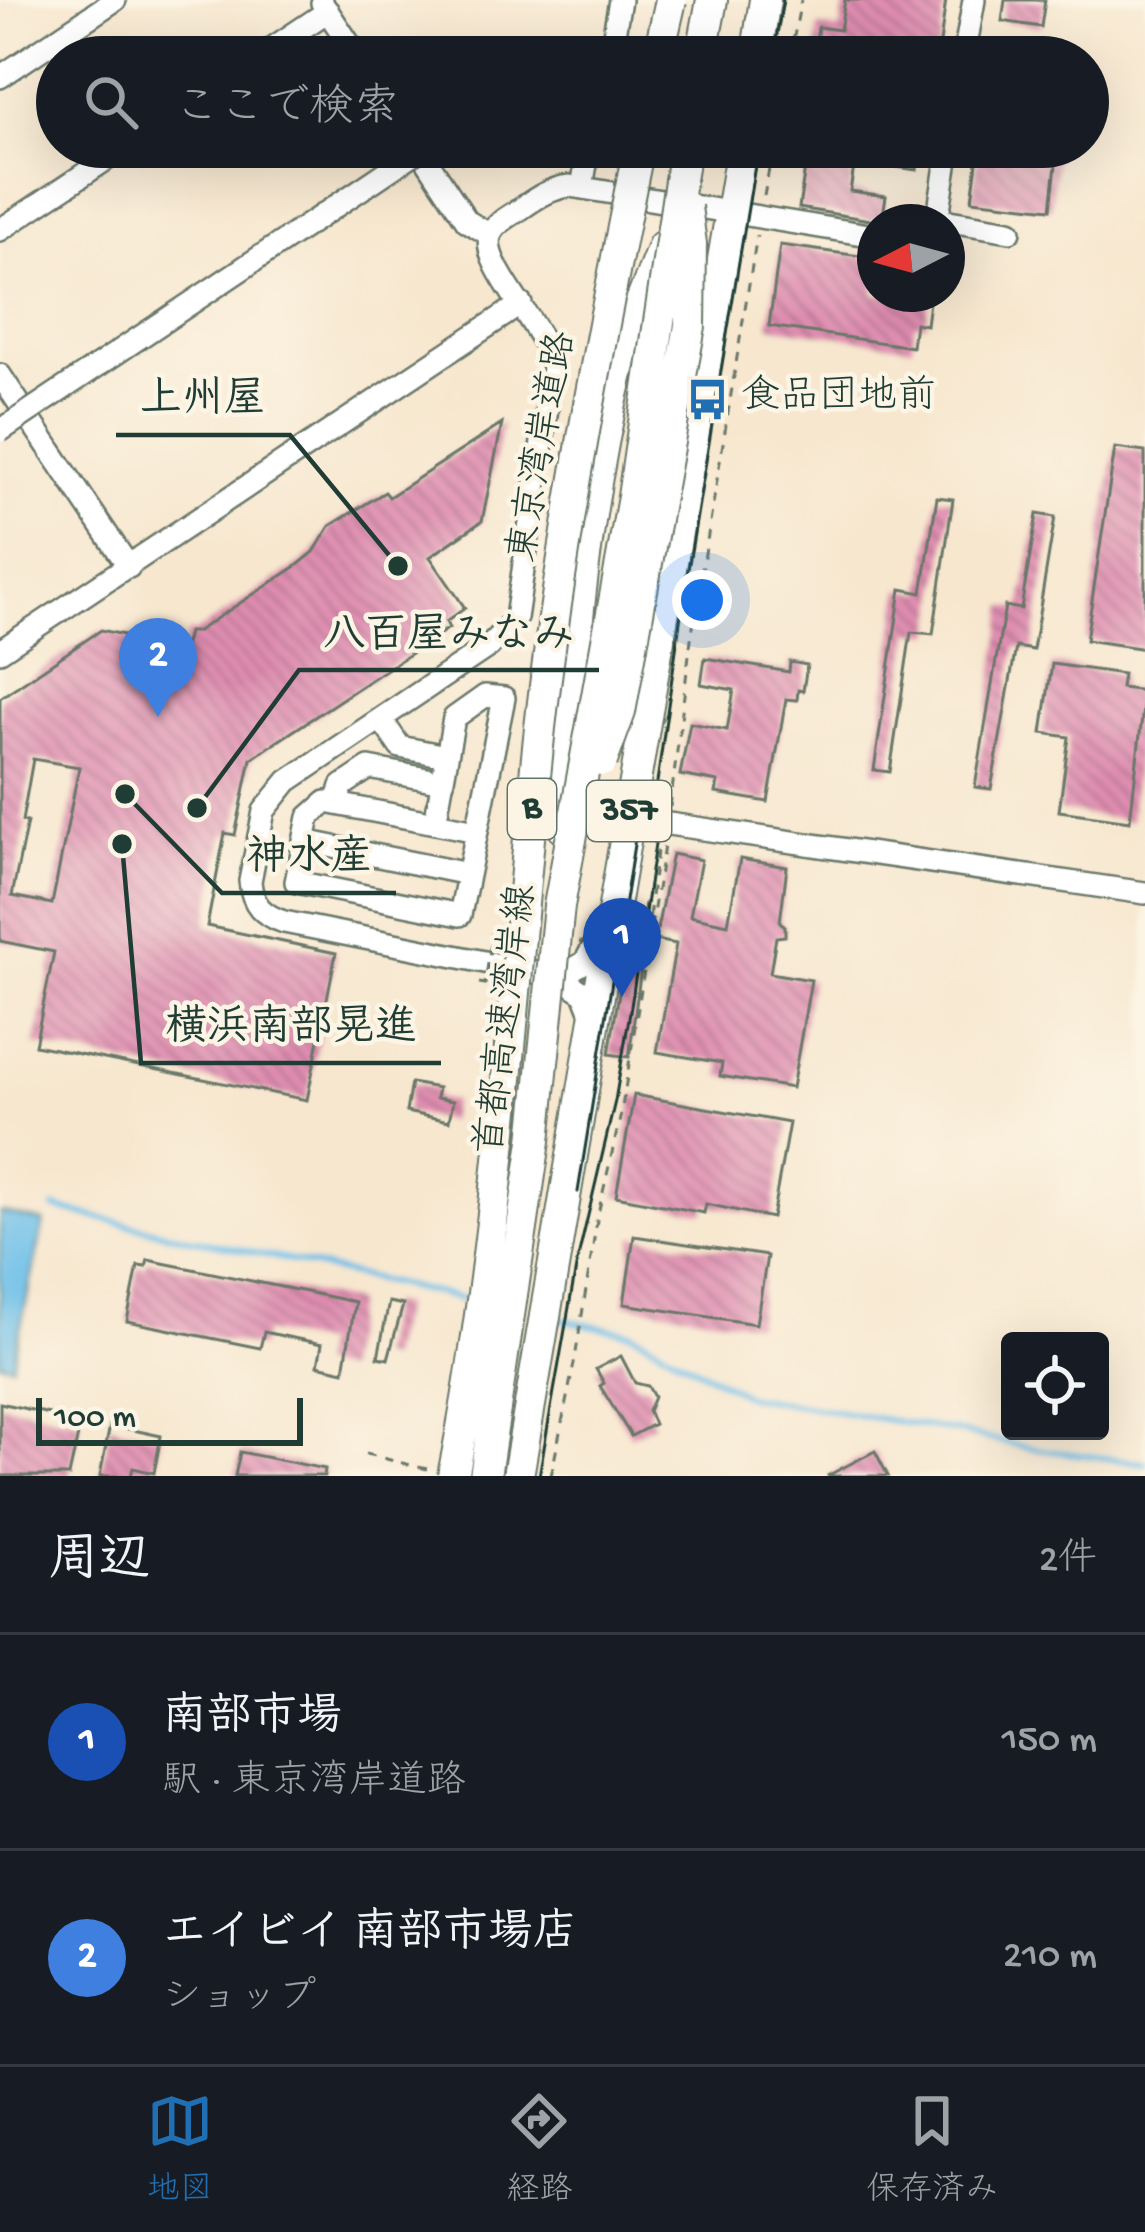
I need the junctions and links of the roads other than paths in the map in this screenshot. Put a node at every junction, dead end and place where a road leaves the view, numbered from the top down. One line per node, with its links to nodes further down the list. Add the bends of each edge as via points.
1 (115, 0): 8 (street)
2 (620, 0): 11 (street)
3 (671, 0): 12 (highway, bridge)
4 (712, 0): 13 (highway)
5 (765, 0): 14 (highway)
6 (974, 0): 15 (street)
7 (324, 6): 9 (street); 10 (street)
8 (60, 36)
9 (286, 36)
10 (344, 36)
11 (614, 36)
12 (663, 36)
13 (705, 36)
14 (759, 36)
15 (968, 36)
16 (36, 52): 17 (street)
17 (1, 75)
18 (93, 168): 35 (street)
19 (390, 168): 42 (street, bridge)
20 (434, 168): 38 (street, via 467,221)
21 (585, 168): 29 (street)
22 (635, 168): 30 (highway, 東京湾岸道路 / 357)
23 (635, 168): 60 (highway, 首都高速湾岸線 / B, bridge, via 570,503 486,1268)
24 (680, 168): 39 (highway, bridge)
25 (682, 168): 46 (highway, 首都高速湾岸線 / B, bridge)
26 (685, 168): 31 (highway, bridge)
27 (739, 168): 33 (highway, 357)
28 (946, 168): 32 (street)
29 (582, 187): 30 (street); 38 (street, via 551,190)
30 (629, 194): 33 (street); 57 (highway, 東京湾岸道路 / 357, via 572,506)
31 (684, 195): 46 (highway, bridge, via 674,324 622,652); 53 (highway, bridge, via 690,326 660,501 620,712)
32 (940, 204)
33 (732, 212): 37 (street); 49 (highway, 357)
34 (965, 225): 36 (street)
35 (0, 230)
36 (1010, 231)
37 (857, 233)
38 (490, 235): 40 (street, via 490,255)
39 (664, 241): 46 (highway, bridge, via 592,684); 53 (highway, via 620,365 595,492 572,686)
40 (521, 304): 43 (street); 45 (street, via 552,354 553,383 516,618 502,636)
41 (0, 375): 43 (street)
42 (0, 431)
43 (129, 567): 44 (street)
44 (0, 651)
45 (371, 725): 47 (street, via 383,756); 57 (street, via 270,800 250,881 255,902 284,922)
46 (588, 760): 53 (highway, 首都高速湾岸線 / B, bridge)
47 (445, 769): 48 (street, via 369,768 342,786); 50 (street); 51 (street, via 457,715 485,696 504,698)
48 (337, 803): 50 (street); 52 (street, via 311,814)
49 (628, 818): 55 (street); 56 (highway, 357)
50 (435, 823): 51 (street)
51 (477, 832): 54 (street)
52 (304, 841): 54 (street); 54 (street, via 296,882 389,901 460,915)
53 (568, 842): 61 (highway, 首都高速湾岸線 / B, bridge, via 535,1141)
54 (468, 874)
55 (1145, 893)
56 (614, 907): 58 (street, via 591,955); 59 (highway, 357)
57 (514, 967): 58 (street); 60 (highway, 東京湾岸道路 / 357)
58 (560, 976): 59 (street, via 584,993)
59 (595, 1022): 62 (highway, 357)
60 (450, 1475)
61 (485, 1476)
62 (518, 1476)

